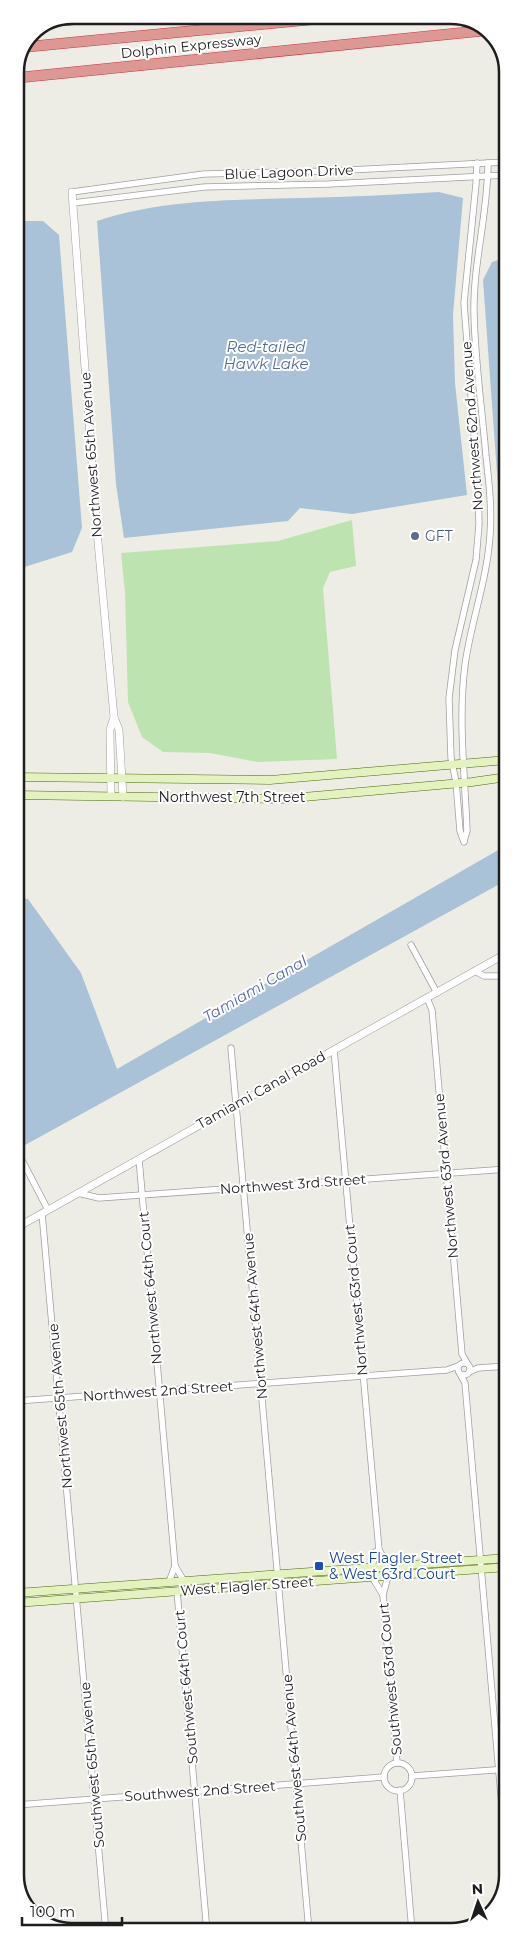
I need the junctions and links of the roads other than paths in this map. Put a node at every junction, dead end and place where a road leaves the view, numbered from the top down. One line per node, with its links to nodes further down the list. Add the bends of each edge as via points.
1 (267, 24): 3 (highway, Dolphin Expressway)
2 (477, 31): 4 (highway, Dolphin Expressway)
3 (30, 47)
4 (24, 77)
5 (499, 162): 7 (street, Blue Lagoon Drive)
6 (477, 163): 7 (street, Blue Lagoon Drive); 9 (street, Northwest 62nd Avenue); 11 (street, Blue Lagoon Drive, via 204,174)
7 (488, 163): 10 (street, Northwest 62nd Avenue)
8 (499, 175): 10 (street, Blue Lagoon Drive)
9 (477, 176): 10 (street, Blue Lagoon Drive); 12 (street, Blue Lagoon Drive, via 204,187); 16 (street, Northwest 62nd Avenue, via 464,303 479,524 476,560 458,637 450,690)
10 (488, 176): 15 (street, Northwest 62nd Avenue, via 474,313 490,527 484,584 464,673)
11 (72, 192): 12 (street, Northwest 65th Avenue)
12 (73, 203): 13 (street, Northwest 65th Avenue)
13 (114, 717): 19 (street, Northwest 65th Avenue, via 110,730); 20 (street, Northwest 65th Avenue, via 119,730)
14 (499, 761): 15 (main road, Northwest 7th Street)
15 (464, 764): 16 (main road, Northwest 7th Street); 21 (street, Northwest 62nd Avenue)
16 (452, 765): 20 (main road, Northwest 7th Street, via 284,780); 21 (street, Northwest 62nd Avenue)
17 (24, 777): 19 (main road, Northwest 7th Street)
18 (499, 778): 21 (main road, Northwest 7th Street)
19 (111, 779): 20 (main road, Northwest 7th Street); 23 (street, Northwest 65th Avenue)
20 (122, 779): 24 (street, Northwest 65th Avenue)
21 (460, 782): 21 (street, Northwest 62nd Avenue, via 459,820 464,842 467,831); 24 (main road, Northwest 7th Street, via 281,799)
22 (24, 795): 23 (main road, Northwest 7th Street)
23 (111, 796): 24 (main road, Northwest 7th Street)
24 (123, 796)
25 (412, 944): 29 (street)
26 (499, 958): 27 (street, Tamiami Canal Road)
27 (476, 971): 28 (street, via 484,976); 29 (street, Tamiami Canal Road)
28 (499, 976)
29 (437, 993): 30 (street, Tamiami Canal Road)
30 (427, 998): 32 (street, Tamiami Canal Road); 37 (street, Northwest 63rd Avenue, via 432,1010)
31 (231, 1048): 33 (street, Northwest 64th Avenue)
32 (334, 1050): 33 (street, Tamiami Canal Road); 38 (street, Northwest 63rd Court)
33 (237, 1104): 34 (street, Tamiami Canal Road); 39 (street, Northwest 64th Avenue)
34 (139, 1159): 40 (street, Tamiami Canal Road); 41 (street, Northwest 64th Court)
35 (24, 1164): 42 (street, Northwest 65th Avenue)
36 (499, 1169): 37 (street, Northwest 3rd Street)
37 (446, 1173): 38 (street, Northwest 3rd Street); 44 (street, Northwest 63rd Avenue)
38 (346, 1181): 39 (street, Northwest 3rd Street); 52 (street, Northwest 63rd Court)
39 (244, 1188): 41 (street, Northwest 3rd Street); 54 (street, Northwest 64th Avenue)
40 (78, 1193): 41 (street, Northwest 3rd Street, via 98,1198); 42 (street, Tamiami Canal Road)
41 (142, 1195): 55 (street, Northwest 64th Court)
42 (45, 1211): 43 (street, Tamiami Canal Road); 56 (street, Northwest 65th Avenue)
43 (24, 1223)
44 (462, 1354): 45 (street, Northwest 63rd Avenue); 46 (street, Northwest 63rd Avenue)
45 (468, 1364): 46 (street, Northwest 2nd Street, via 463,1362); 48 (street, Northwest 2nd Street); 50 (street)
46 (458, 1366): 49 (street, Northwest 2nd Street); 51 (street)
47 (499, 1367): 48 (street, Northwest 2nd Street)
48 (478, 1368): 50 (street, Northwest 2nd Street)
49 (449, 1370): 51 (street, Northwest 2nd Street); 52 (street, Northwest 2nd Street)
50 (468, 1373): 51 (street, Northwest 2nd Street); 53 (street)
51 (459, 1374): 53 (street)
52 (363, 1376): 54 (street, Northwest 2nd Street); 58 (street, Northwest 63rd Court)
53 (465, 1383): 60 (street)
54 (261, 1384): 55 (street, Northwest 2nd Street); 66 (street, Northwest 64th Avenue)
55 (159, 1391): 56 (street, Northwest 2nd Street); 61 (street, Northwest 64th Court)
56 (59, 1398): 57 (street, Northwest 2nd Street); 72 (street, Northwest 65th Avenue)
57 (24, 1400)
58 (378, 1550): 62 (street, Northwest 63rd Court); 63 (street, Northwest 63rd Court)
59 (499, 1559): 60 (main road, West Flagler Street)
60 (480, 1560): 62 (main road, West Flagler Street); 65 (street)
61 (175, 1566): 69 (street, Northwest 64th Court); 70 (street, Northwest 64th Court)
62 (389, 1566): 63 (main road, West Flagler Street)
63 (372, 1568): 66 (main road, West Flagler Street)
64 (499, 1568): 65 (main road, West Flagler Street)
65 (481, 1569): 67 (main road, West Flagler Street); 79 (street)
66 (278, 1574): 69 (main road, West Flagler Street); 71 (street, Northwest 64th Avenue)
67 (388, 1576): 68 (main road, West Flagler Street); 75 (street, Southwest 63rd Court)
68 (372, 1577): 71 (main road, West Flagler Street); 75 (street, Southwest 63rd Court)
69 (184, 1581): 70 (main road, West Flagler Street)
70 (169, 1582): 72 (main road, West Flagler Street)
71 (279, 1584): 73 (main road, West Flagler Street); 83 (street, Southwest 64th Avenue)
72 (76, 1589): 74 (main road, West Flagler Street); 76 (street, Northwest 65th Avenue)
73 (178, 1591): 76 (main road, West Flagler Street); 85 (street, Southwest 64th Court)
74 (24, 1592)
75 (383, 1595): 78 (street, Southwest 63rd Court)
76 (77, 1598): 77 (main road, West Flagler Street); 86 (street, Southwest 65th Avenue)
77 (24, 1602)
78 (397, 1763): 80 (street, via 409,1768); 81 (street, via 386,1769)
79 (498, 1770): 80 (street); 82 (street)
80 (412, 1776): 84 (street, via 410,1784)
81 (384, 1777): 83 (street, Southwest 2nd Street); 84 (street, via 389,1787)
82 (499, 1781)
83 (296, 1784): 85 (street, Southwest 2nd Street); 90 (street, Southwest 64th Avenue)
84 (400, 1790): 91 (street)
85 (195, 1792): 86 (street, Southwest 2nd Street); 89 (street, Southwest 64th Court)
86 (94, 1799): 87 (street, Southwest 2nd Street); 88 (street, Southwest 65th Avenue)
87 (24, 1804)
88 (105, 1923)
89 (206, 1923)
90 (309, 1923)
91 (411, 1923)

